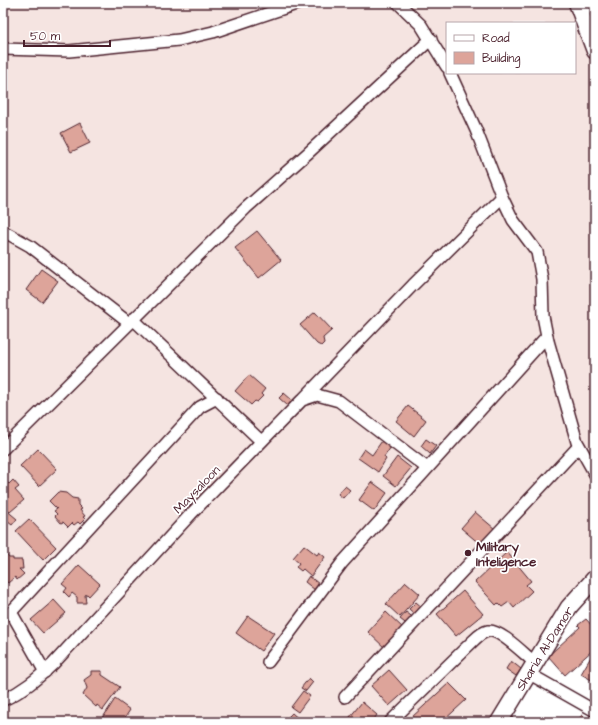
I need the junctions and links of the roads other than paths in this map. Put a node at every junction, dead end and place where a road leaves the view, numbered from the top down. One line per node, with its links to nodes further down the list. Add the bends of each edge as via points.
1 (299, 3): 7 (street, via 213,32 179,40 69,51)
2 (398, 3): 6 (street, via 412,14)
3 (577, 3): 8 (street)
4 (593, 3): 5 (street)
5 (595, 8)
6 (431, 39): 9 (street); 13 (street, via 246,208)
7 (3, 49)
8 (595, 51)
9 (446, 66)
10 (450, 74): 11 (street)
11 (502, 197): 14 (street, via 514,220 537,252); 16 (street, Maysaloon)
12 (3, 231): 13 (street, via 30,246)
13 (131, 321): 15 (street); 19 (street)
14 (547, 336): 18 (street); 20 (street)
15 (216, 398): 17 (street); 25 (street, via 200,407 11,612)
16 (302, 400): 17 (street, Maysaloon); 20 (street, via 317,395 339,401)
17 (261, 441): 25 (street, Maysaloon)
18 (579, 446): 21 (street); 26 (street)
19 (3, 449)
20 (427, 468): 23 (street, via 342,563)
21 (595, 474)
22 (595, 578): 24 (street, Sharia Al-Damor, via 569,607)
23 (268, 662)
24 (531, 668): 28 (street); 29 (street, via 501,635 495,631 488,631 473,641); 30 (street, Sharia Al-Damor)
25 (45, 672): 27 (street, Maysaloon, via 18,693)
26 (345, 697)
27 (3, 700)
28 (595, 711)
29 (390, 722)
30 (499, 722)

